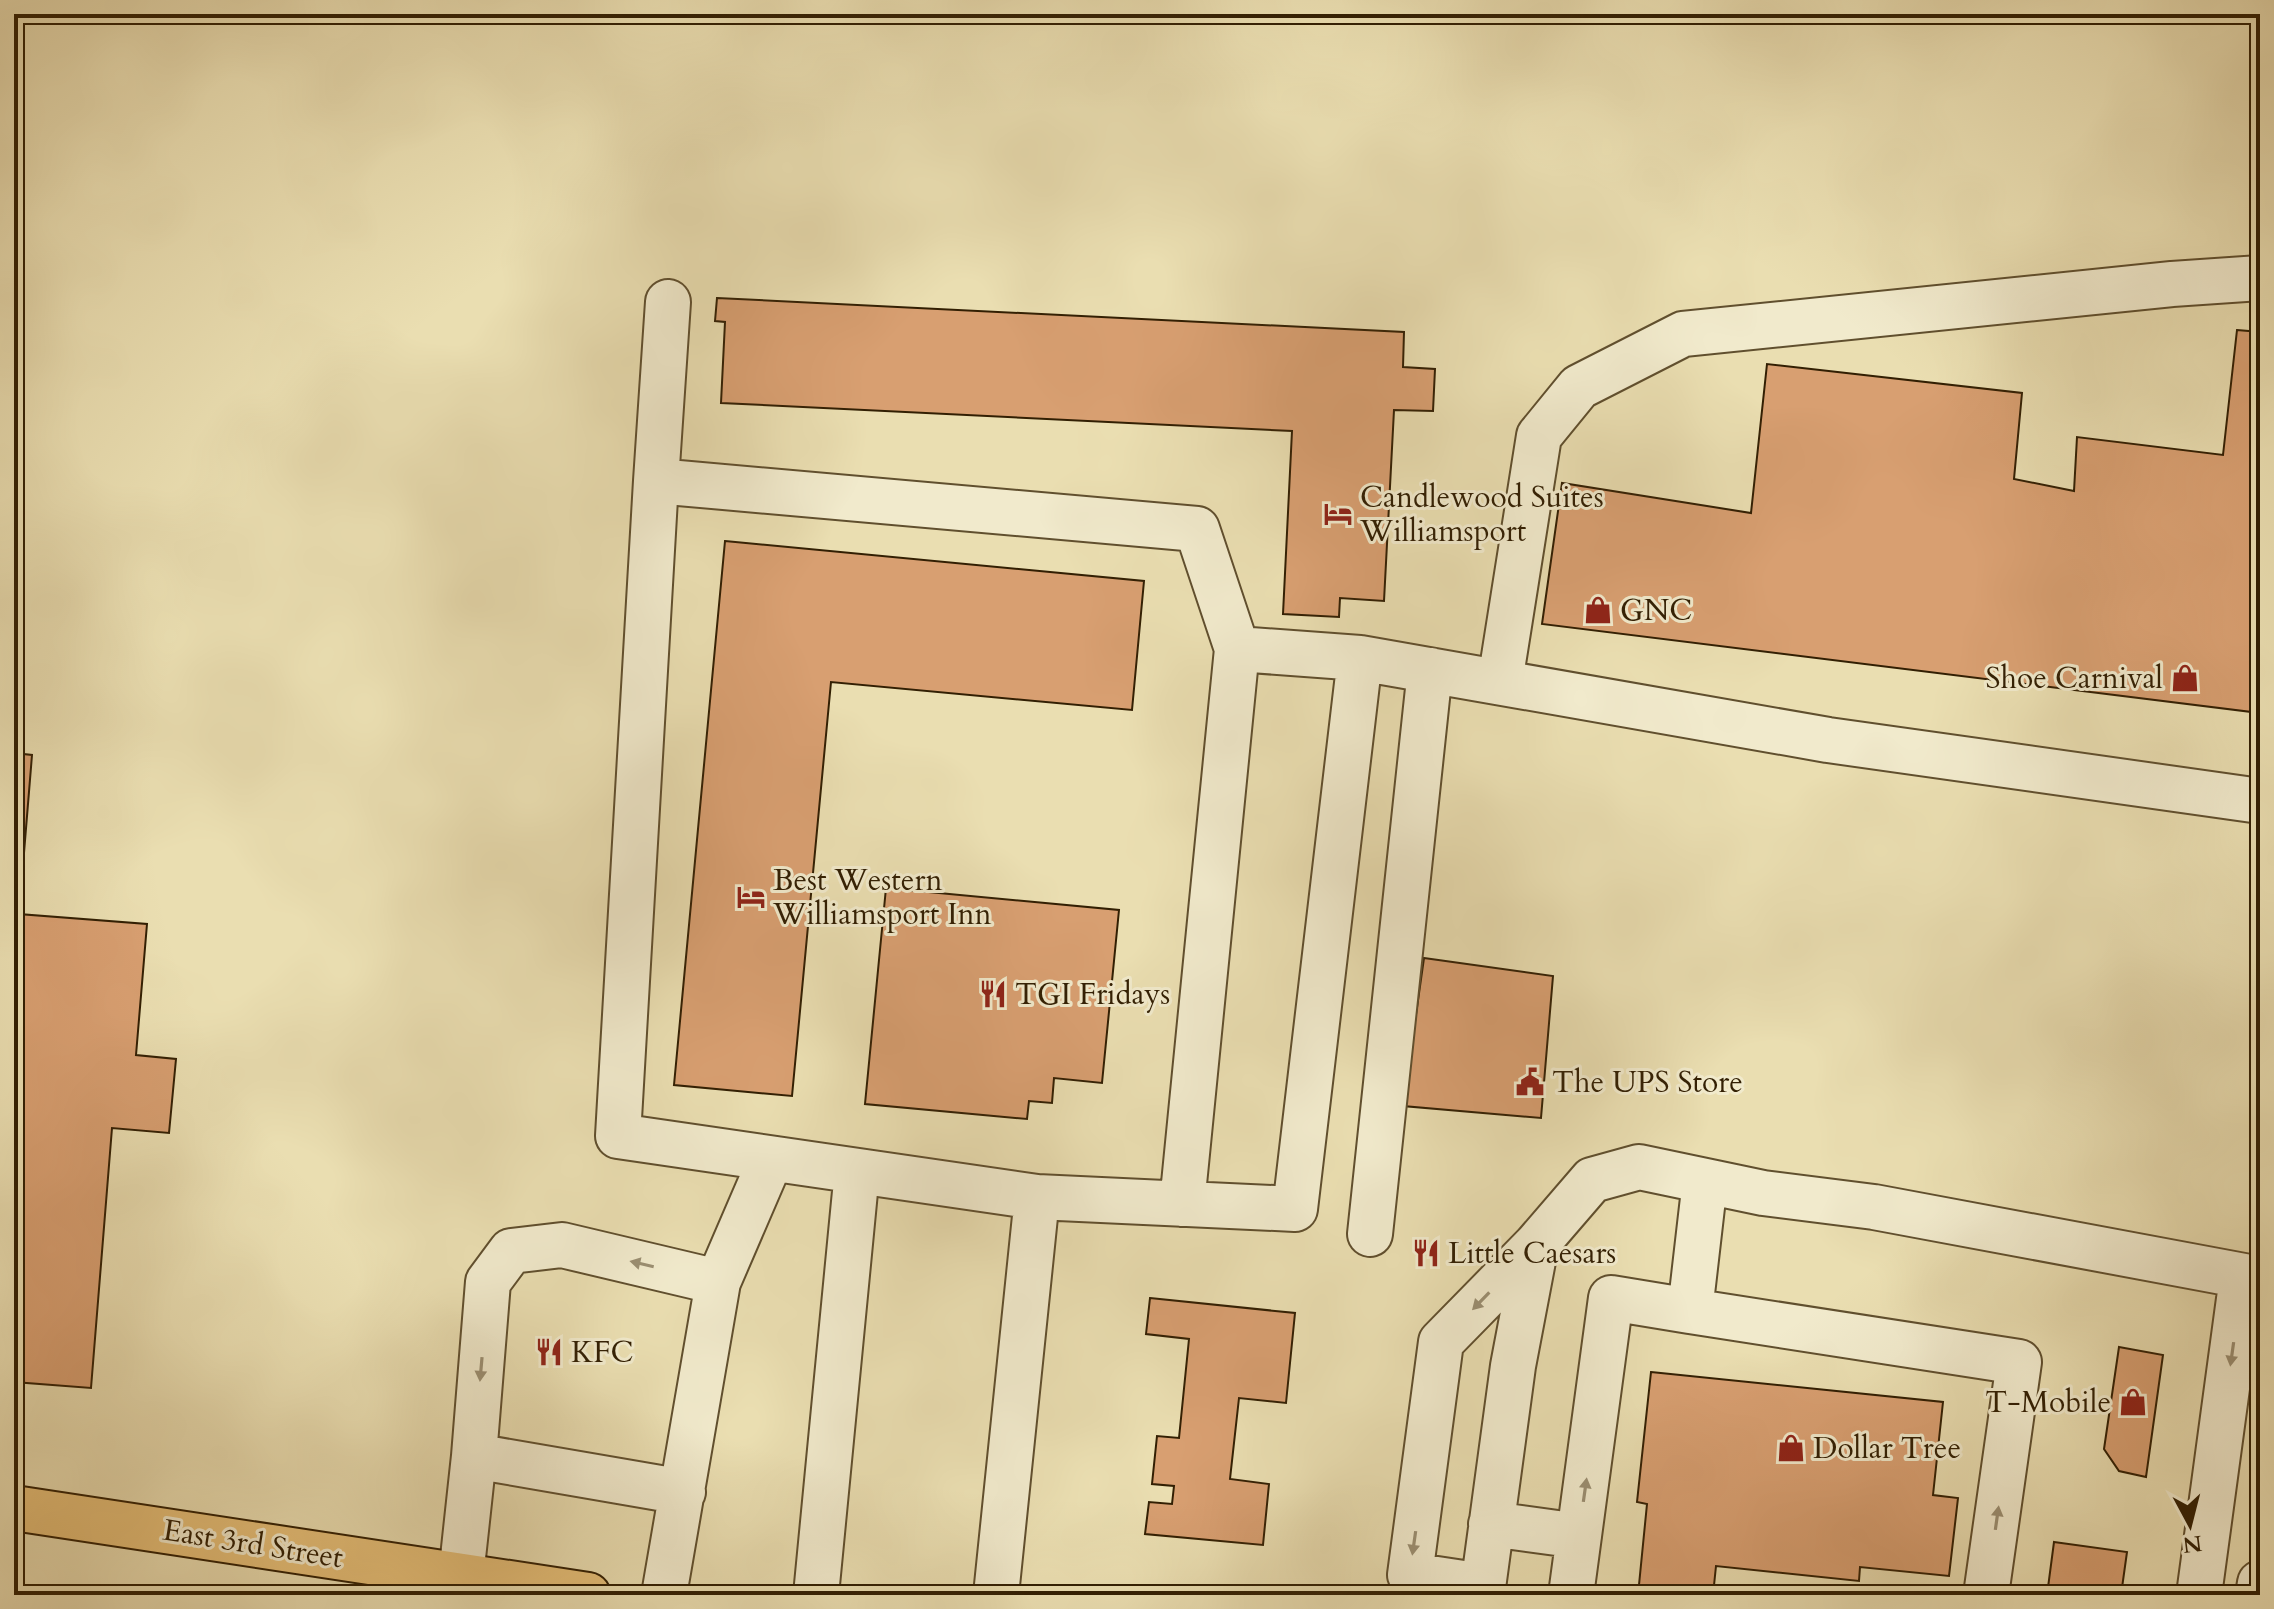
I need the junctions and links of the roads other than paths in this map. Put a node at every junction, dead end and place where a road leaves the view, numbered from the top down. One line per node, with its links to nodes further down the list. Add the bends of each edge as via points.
1 (2260, 278): 7 (lane, via 1683,334 1579,387 1539,436)
2 (668, 302): 3 (lane)
3 (656, 481): 4 (lane, via 1197,529); 9 (lane, via 618,1136)
4 (1237, 649): 5 (lane); 13 (lane)
5 (1360, 658): 6 (lane); 13 (lane, via 1295,1209)
6 (1430, 670): 7 (lane); 14 (lane)
7 (1500, 682): 8 (lane, via 1828,740)
8 (2260, 801)
9 (771, 1159): 10 (lane); 17 (lane)
10 (857, 1171): 12 (lane); 29 (lane)
11 (1705, 1181): 15 (lane, via 1639,1167 1592,1180); 16 (lane, via 1904,1212); 18 (lane)
12 (1037, 1197): 13 (lane); 30 (lane)
13 (1182, 1204)
14 (1370, 1234)
15 (1536, 1245): 22 (lane); 26 (lane, one-way to 26, via 1441,1342 1410,1575)
16 (2251, 1278): 33 (lane, one-way to 33)
17 (718, 1282): 19 (lane, one-way to 19, via 562,1245 511,1251 488,1282); 20 (lane)
18 (1690, 1311): 23 (lane, one-way to 18, via 1611,1298); 32 (lane, one-way to 18, via 2019,1362)
19 (474, 1456): 20 (lane); 24 (lane)
20 (683, 1492): 28 (lane)
21 (14, 1508): 24 (main road, East 3rd Street)
22 (1491, 1524): 23 (lane); 26 (lane)
23 (1579, 1536): 31 (lane)
24 (461, 1576): 27 (main road, East 3rd Street)
25 (2260, 1583): 34 (lane)
26 (1482, 1590)
27 (588, 1595)
28 (664, 1595)
29 (816, 1595)
30 (996, 1595)
31 (1571, 1595)
32 (1986, 1595)
33 (2199, 1595)
34 (2258, 1595)

